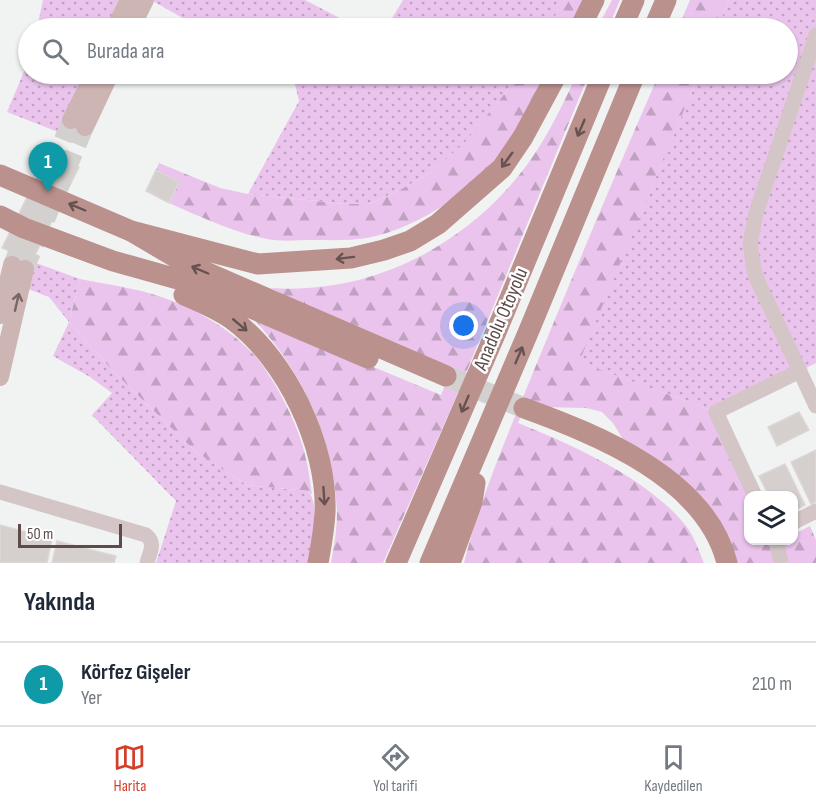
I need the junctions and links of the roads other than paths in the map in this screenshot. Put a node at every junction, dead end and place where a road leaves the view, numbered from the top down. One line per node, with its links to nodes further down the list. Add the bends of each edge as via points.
1 (129, 0): 6 (main road)
2 (144, 0): 7 (main road)
3 (594, 0): 8 (highway)
4 (634, 0): 9 (highway)
5 (666, 0): 10 (highway)
6 (121, 18)
7 (136, 18)
8 (585, 18)
9 (626, 18)
10 (658, 18)
11 (816, 35): 12 (street)
12 (812, 55): 23 (street, via 756,213 750,244 755,275)
13 (91, 84): 14 (main road, via 78,124)
14 (104, 84)
15 (552, 84): 20 (highway, one-way to 20, via 502,168 438,224 410,241 351,258 258,264)
16 (599, 84): 34 (highway, Anadolu Otoyolu, one-way to 34)
17 (631, 84): 26 (highway, Anadolu Otoyolu, one-way to 17)
18 (0, 175): 20 (highway, one-way to 18)
19 (0, 216): 21 (highway)
20 (131, 231): 21 (highway, one-way to 20, via 195,285 444,383 187,264)
21 (113, 261): 33 (highway, one-way to 33, via 231,319 264,348 297,399 317,452 325,512)
22 (0, 315): 24 (main road, one-way to 22, via 18,267)
23 (806, 374): 25 (street); 27 (street, via 716,412)
24 (0, 377)
25 (816, 406)
26 (482, 443): 35 (highway, Anadolu Otoyolu); 36 (highway, via 472,502)
27 (753, 491)
28 (0, 492): 32 (street, via 146,535 153,545)
29 (816, 511): 30 (street)
30 (798, 520)
31 (777, 545): 39 (street)
32 (147, 563)
33 (318, 563)
34 (396, 563)
35 (430, 563)
36 (450, 563)
37 (715, 563): 38 (highway, via 703,535 690,518 652,484 607,456 522,414 584,431 658,473 692,501 706,519)
38 (727, 563)
39 (781, 563)

